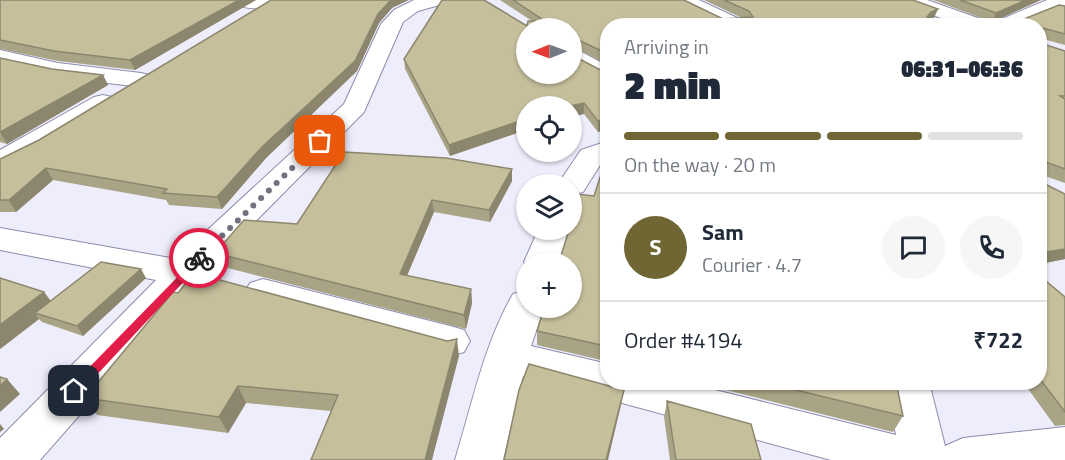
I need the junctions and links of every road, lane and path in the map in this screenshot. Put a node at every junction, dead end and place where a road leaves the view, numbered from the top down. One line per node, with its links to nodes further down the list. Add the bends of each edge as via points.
1 (437, 0): 17 (street, via 413,4 399,12 354,107)
2 (684, 0): 7 (street)
3 (910, 0): 8 (street)
4 (1063, 0): 9 (street)
5 (272, 2): 6 (street)
6 (239, 10)
7 (722, 18)
8 (960, 18)
9 (1021, 18)
10 (0, 57): 14 (street, via 58,70 150,74)
11 (582, 60): 12 (street)
12 (600, 71)
13 (600, 152): 15 (street, via 591,156)
14 (0, 162)
15 (580, 174)
16 (0, 239): 17 (street)
17 (185, 271): 19 (street); 25 (street)
18 (521, 318): 20 (street)
19 (450, 341)
20 (507, 356): 21 (street); 26 (street)
21 (600, 380)
22 (640, 390): 27 (street)
23 (909, 390): 28 (street)
24 (1065, 448): 29 (street)
25 (10, 460)
26 (479, 460)
27 (910, 460)
28 (926, 460)
29 (963, 460)

